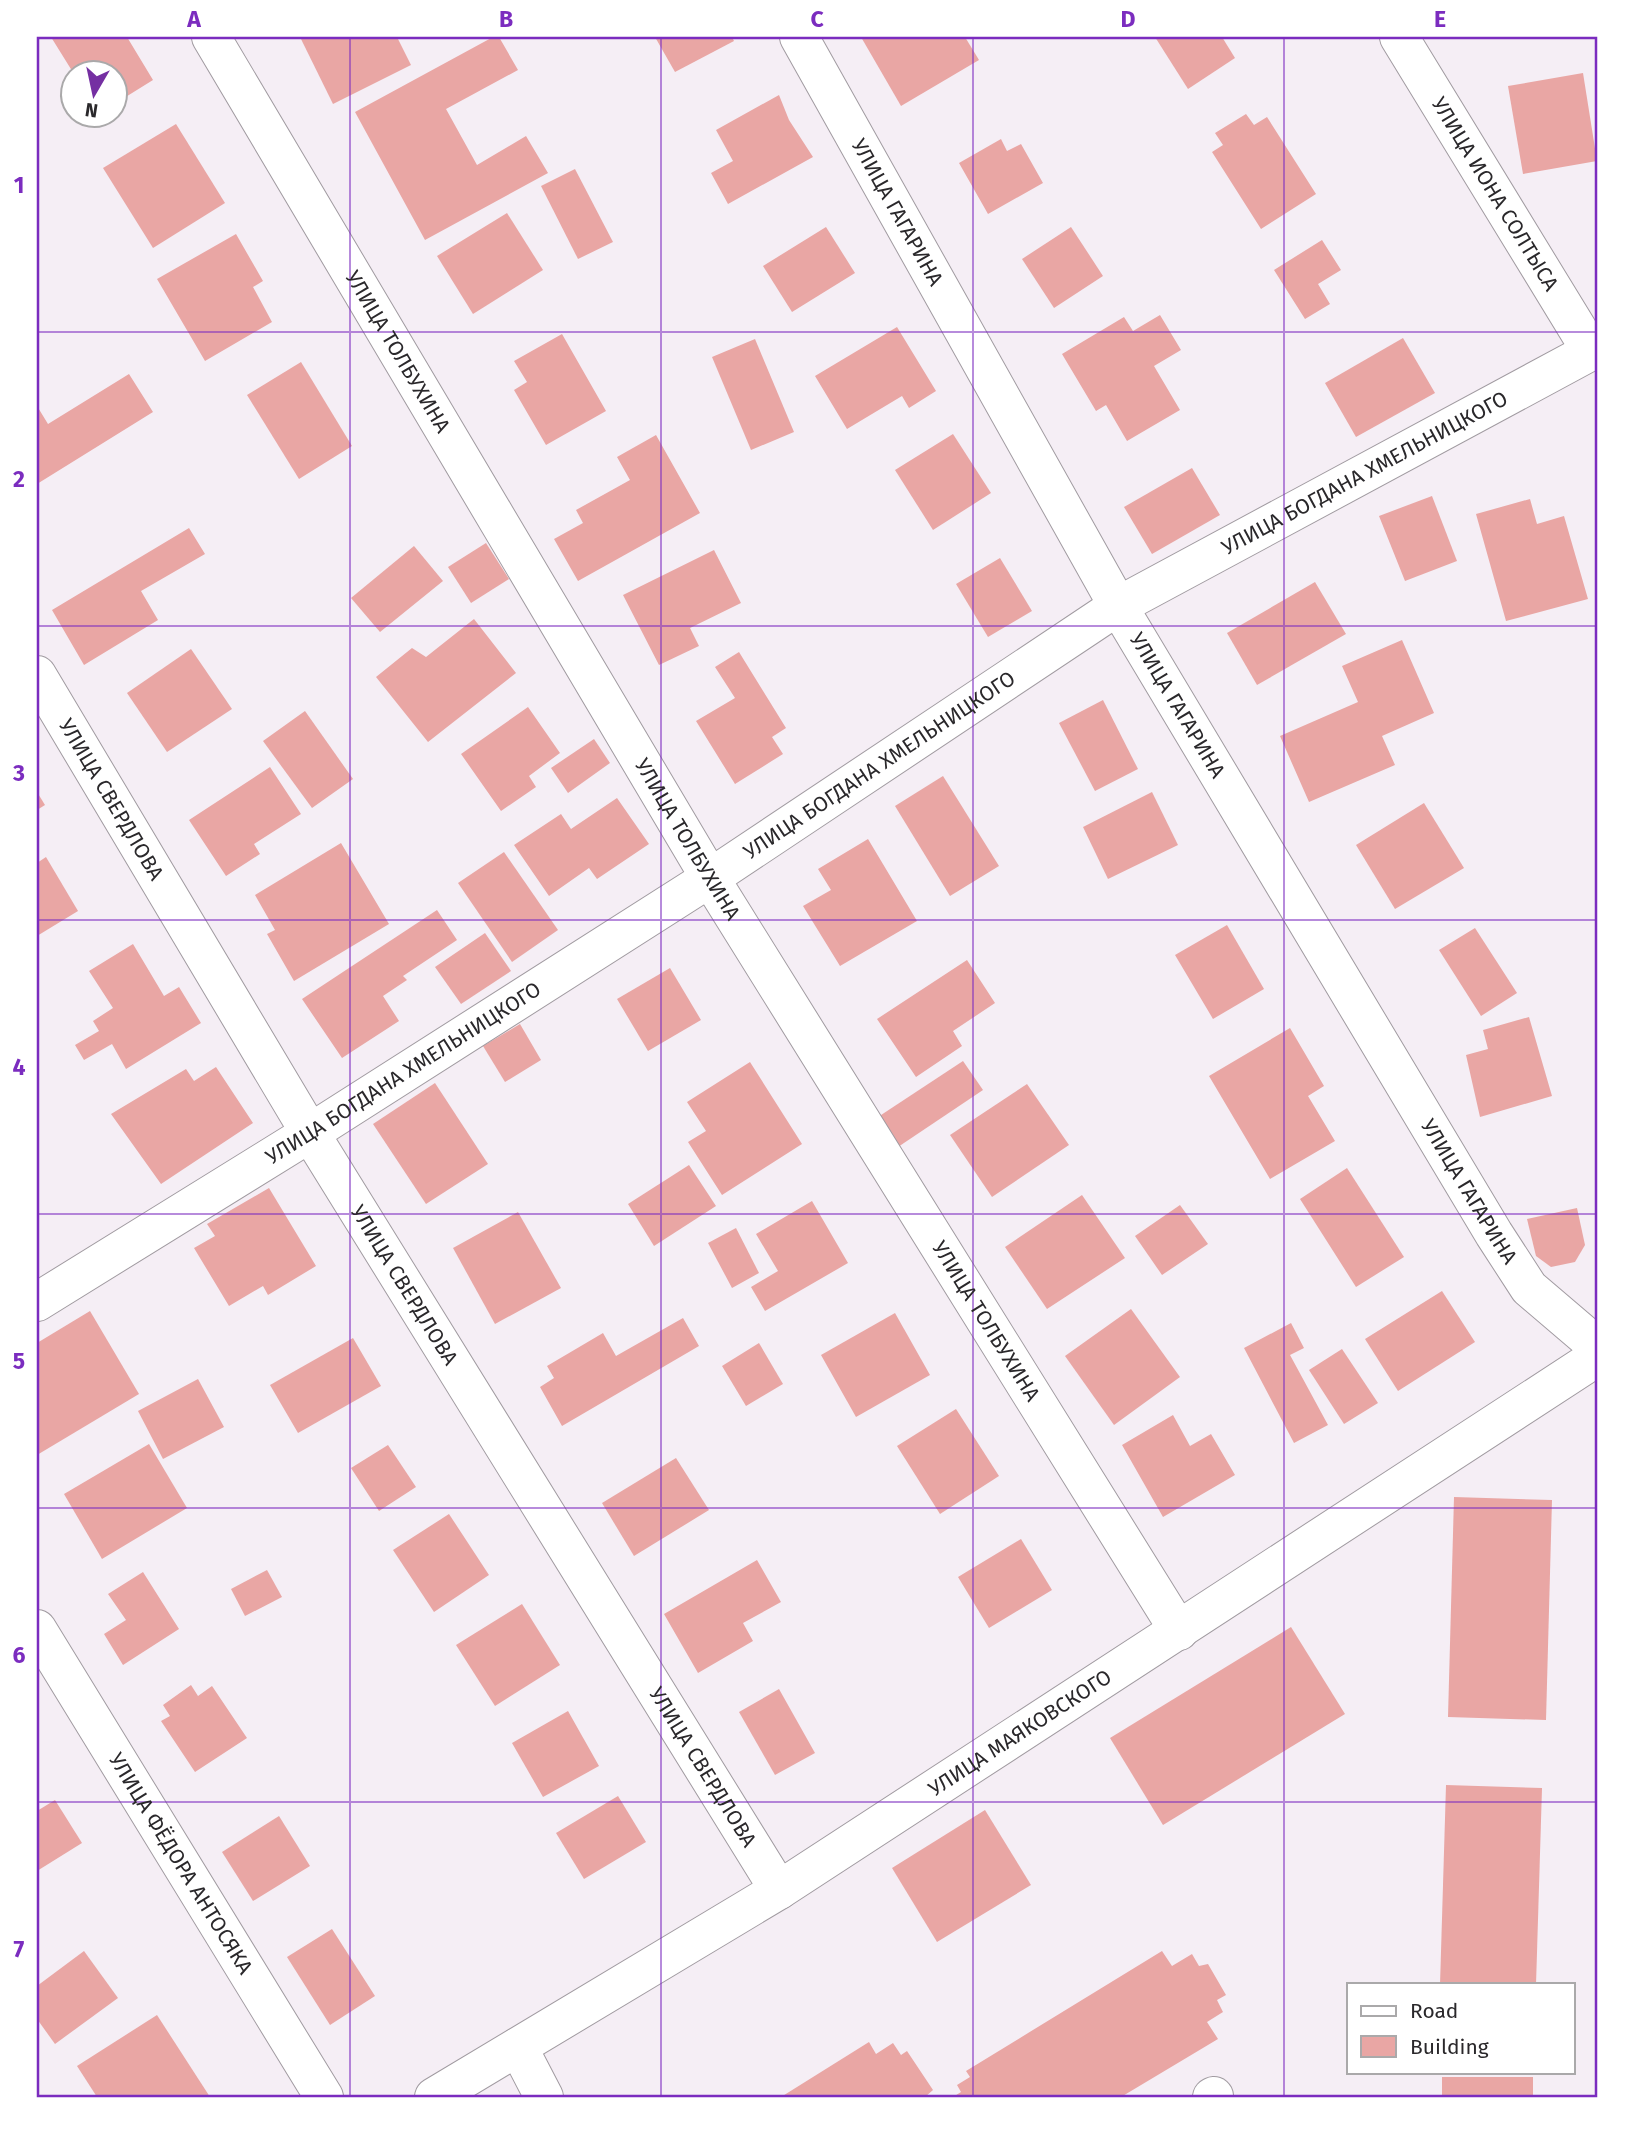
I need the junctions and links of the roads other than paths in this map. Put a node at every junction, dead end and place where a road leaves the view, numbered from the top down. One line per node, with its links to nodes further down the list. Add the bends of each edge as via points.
1 (211, 37): 7 (street, УЛИЦА ТОЛБУХИНА)
2 (799, 37): 5 (street, УЛИЦА ГАГАРИНА)
3 (1399, 37): 4 (street, УЛИЦА ИОНА СОЛТЫСА)
4 (1594, 350): 5 (street, УЛИЦА БОГДАНА ХМЕЛЬНИЦКОГО)
5 (1118, 606): 7 (street, УЛИЦА БОГДАНА ХМЕЛЬНИЦКОГО); 10 (street, УЛИЦА ГАГАРИНА, via 1494,1234 1529,1288)
6 (37, 675): 8 (street, УЛИЦА СВЕРДЛОВА)
7 (710, 878): 8 (street, УЛИЦА БОГДАНА ХМЕЛЬНИЦКОГО); 13 (street, УЛИЦА ТОЛБУХИНА)
8 (310, 1133): 9 (street, УЛИЦА БОГДАНА ХМЕЛЬНИЦКОГО); 14 (street, УЛИЦА СВЕРДЛОВА)
9 (37, 1302)
10 (1597, 1346)
11 (1597, 1357): 13 (street, УЛИЦА МАЯКОВСКОГО)
12 (37, 1629): 16 (street, УЛИЦА ФЁДОРА АНТОСЯКА)
13 (1179, 1632): 14 (street, УЛИЦА МАЯКОВСКОГО)
14 (779, 1890): 15 (street, УЛИЦА МАЯКОВСКОГО)
15 (518, 2047): 17 (street, УЛИЦА МАЯКОВСКОГО); 18 (street)
16 (324, 2097)
17 (434, 2097)
18 (544, 2097)

